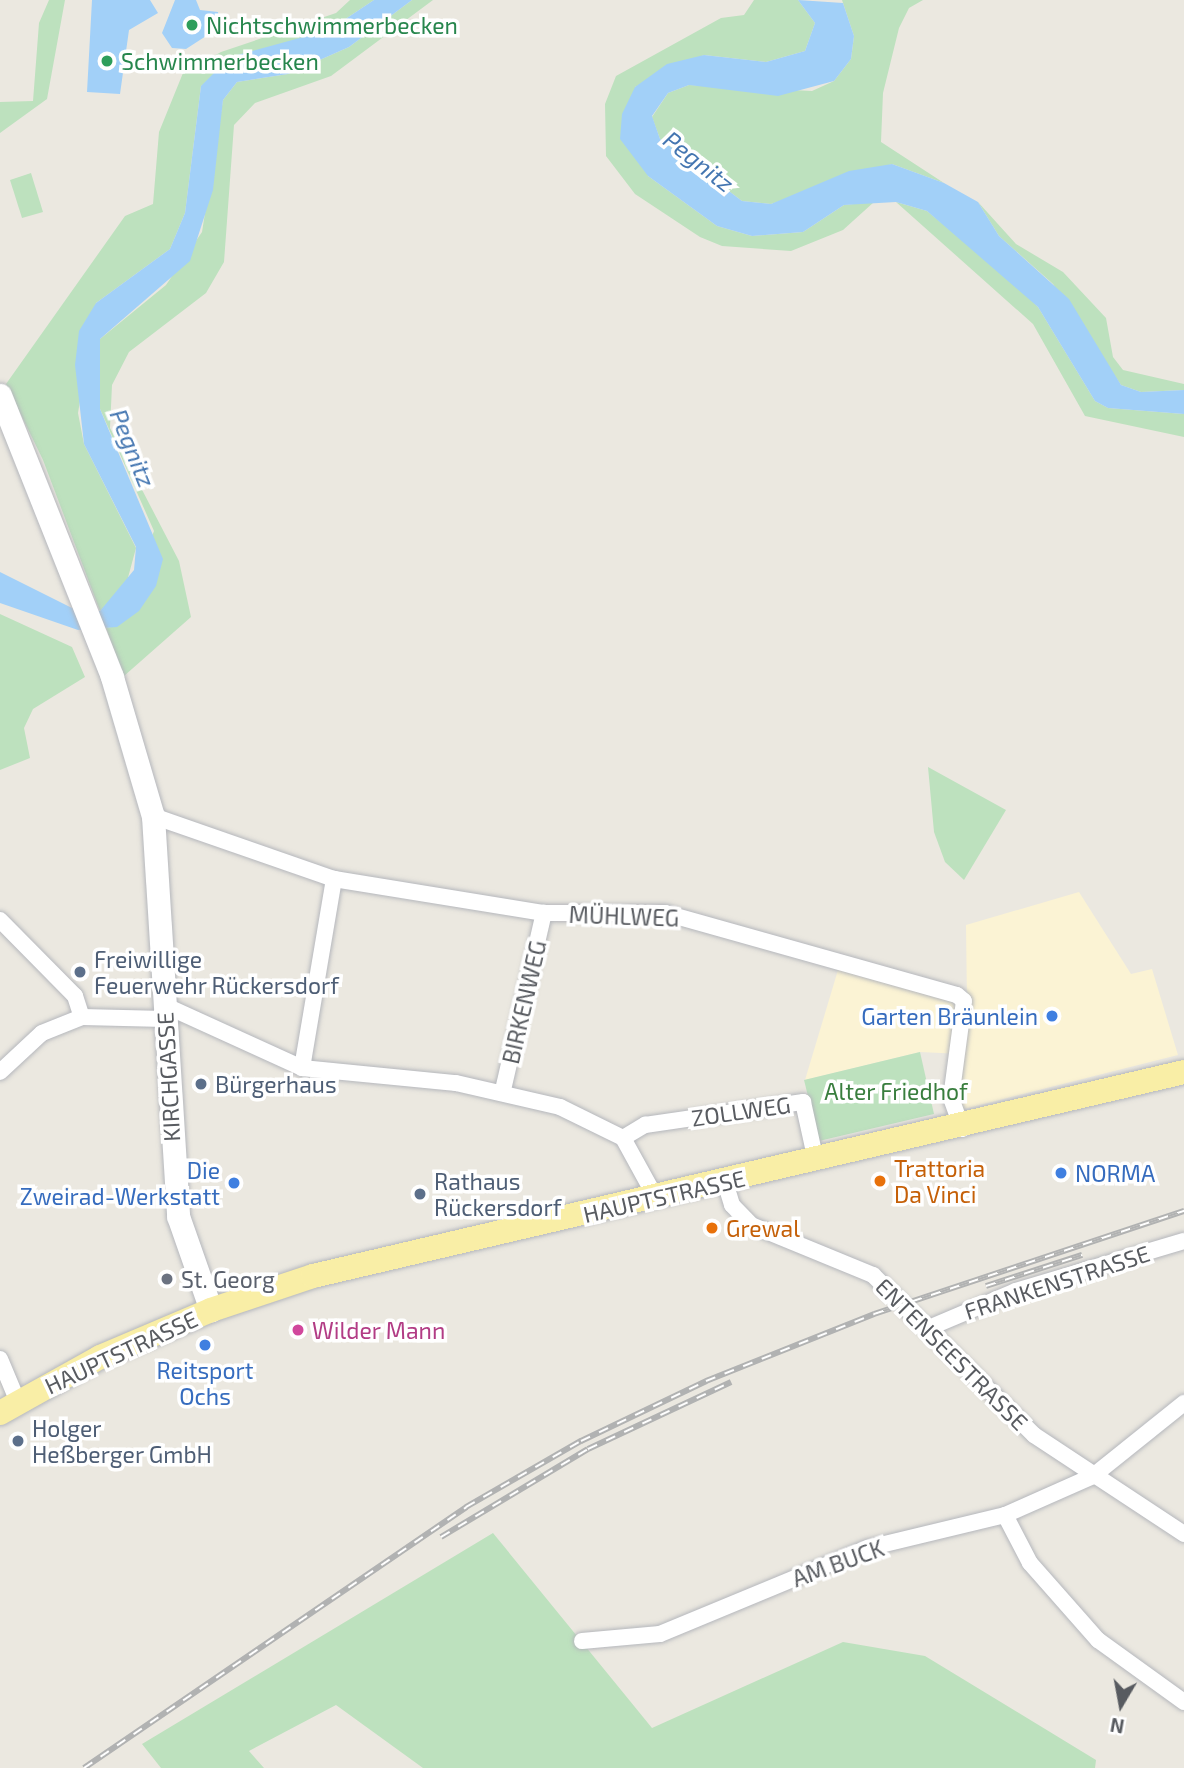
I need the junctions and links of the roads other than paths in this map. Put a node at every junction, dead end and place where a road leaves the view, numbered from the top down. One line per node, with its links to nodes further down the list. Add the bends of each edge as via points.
1 (0, 395): 2 (main road, KIRCHGASSE, via 112,677)
2 (153, 816): 3 (street, MÜHLWEG); 6 (main road, KIRCHGASSE)
3 (334, 878): 4 (street, MÜHLWEG); 8 (street)
4 (544, 913): 11 (street, BIRKENWEG); 12 (street, MÜHLWEG, via 665,913 706,921 957,995 964,1001 951,1098)
5 (0, 920): 7 (street, via 75,996)
6 (164, 1012): 7 (street); 8 (street); 18 (main road, KIRCHGASSE, via 178,1216)
7 (82, 1017): 9 (street, via 42,1032)
8 (302, 1068): 11 (street)
9 (0, 1072)
10 (1184, 1072): 12 (main road, HAUPTSTRASSE)
11 (503, 1090): 13 (street, via 560,1107)
12 (962, 1129): 14 (main road, HAUPTSTRASSE)
13 (623, 1138): 14 (street, ZOLLWEG, via 645,1125 803,1102); 16 (street)
14 (816, 1161): 15 (main road, HAUPTSTRASSE)
15 (725, 1182): 16 (main road, HAUPTSTRASSE); 19 (street, ENTENSEESTRASSE, via 732,1205 751,1225 873,1275)
16 (656, 1198): 18 (main road, HAUPTSTRASSE, via 313,1276)
17 (1184, 1241): 19 (street, FRANKENSTRASSE, via 1016,1291)
18 (211, 1310): 22 (main road, HAUPTSTRASSE, via 100,1357)
19 (931, 1327): 23 (street, ENTENSEESTRASSE, via 1034,1435)
20 (0, 1359): 22 (street)
21 (1184, 1403): 23 (street, AM BUCK)
22 (9, 1407)
23 (1093, 1476): 24 (street, AM BUCK); 25 (street, ENTENSEESTRASSE)
24 (1005, 1515): 26 (street, AM BUCK, via 868,1548 660,1634); 27 (street, via 1030,1563 1098,1640)
25 (1184, 1534)
26 (582, 1641)
27 (1184, 1702)

